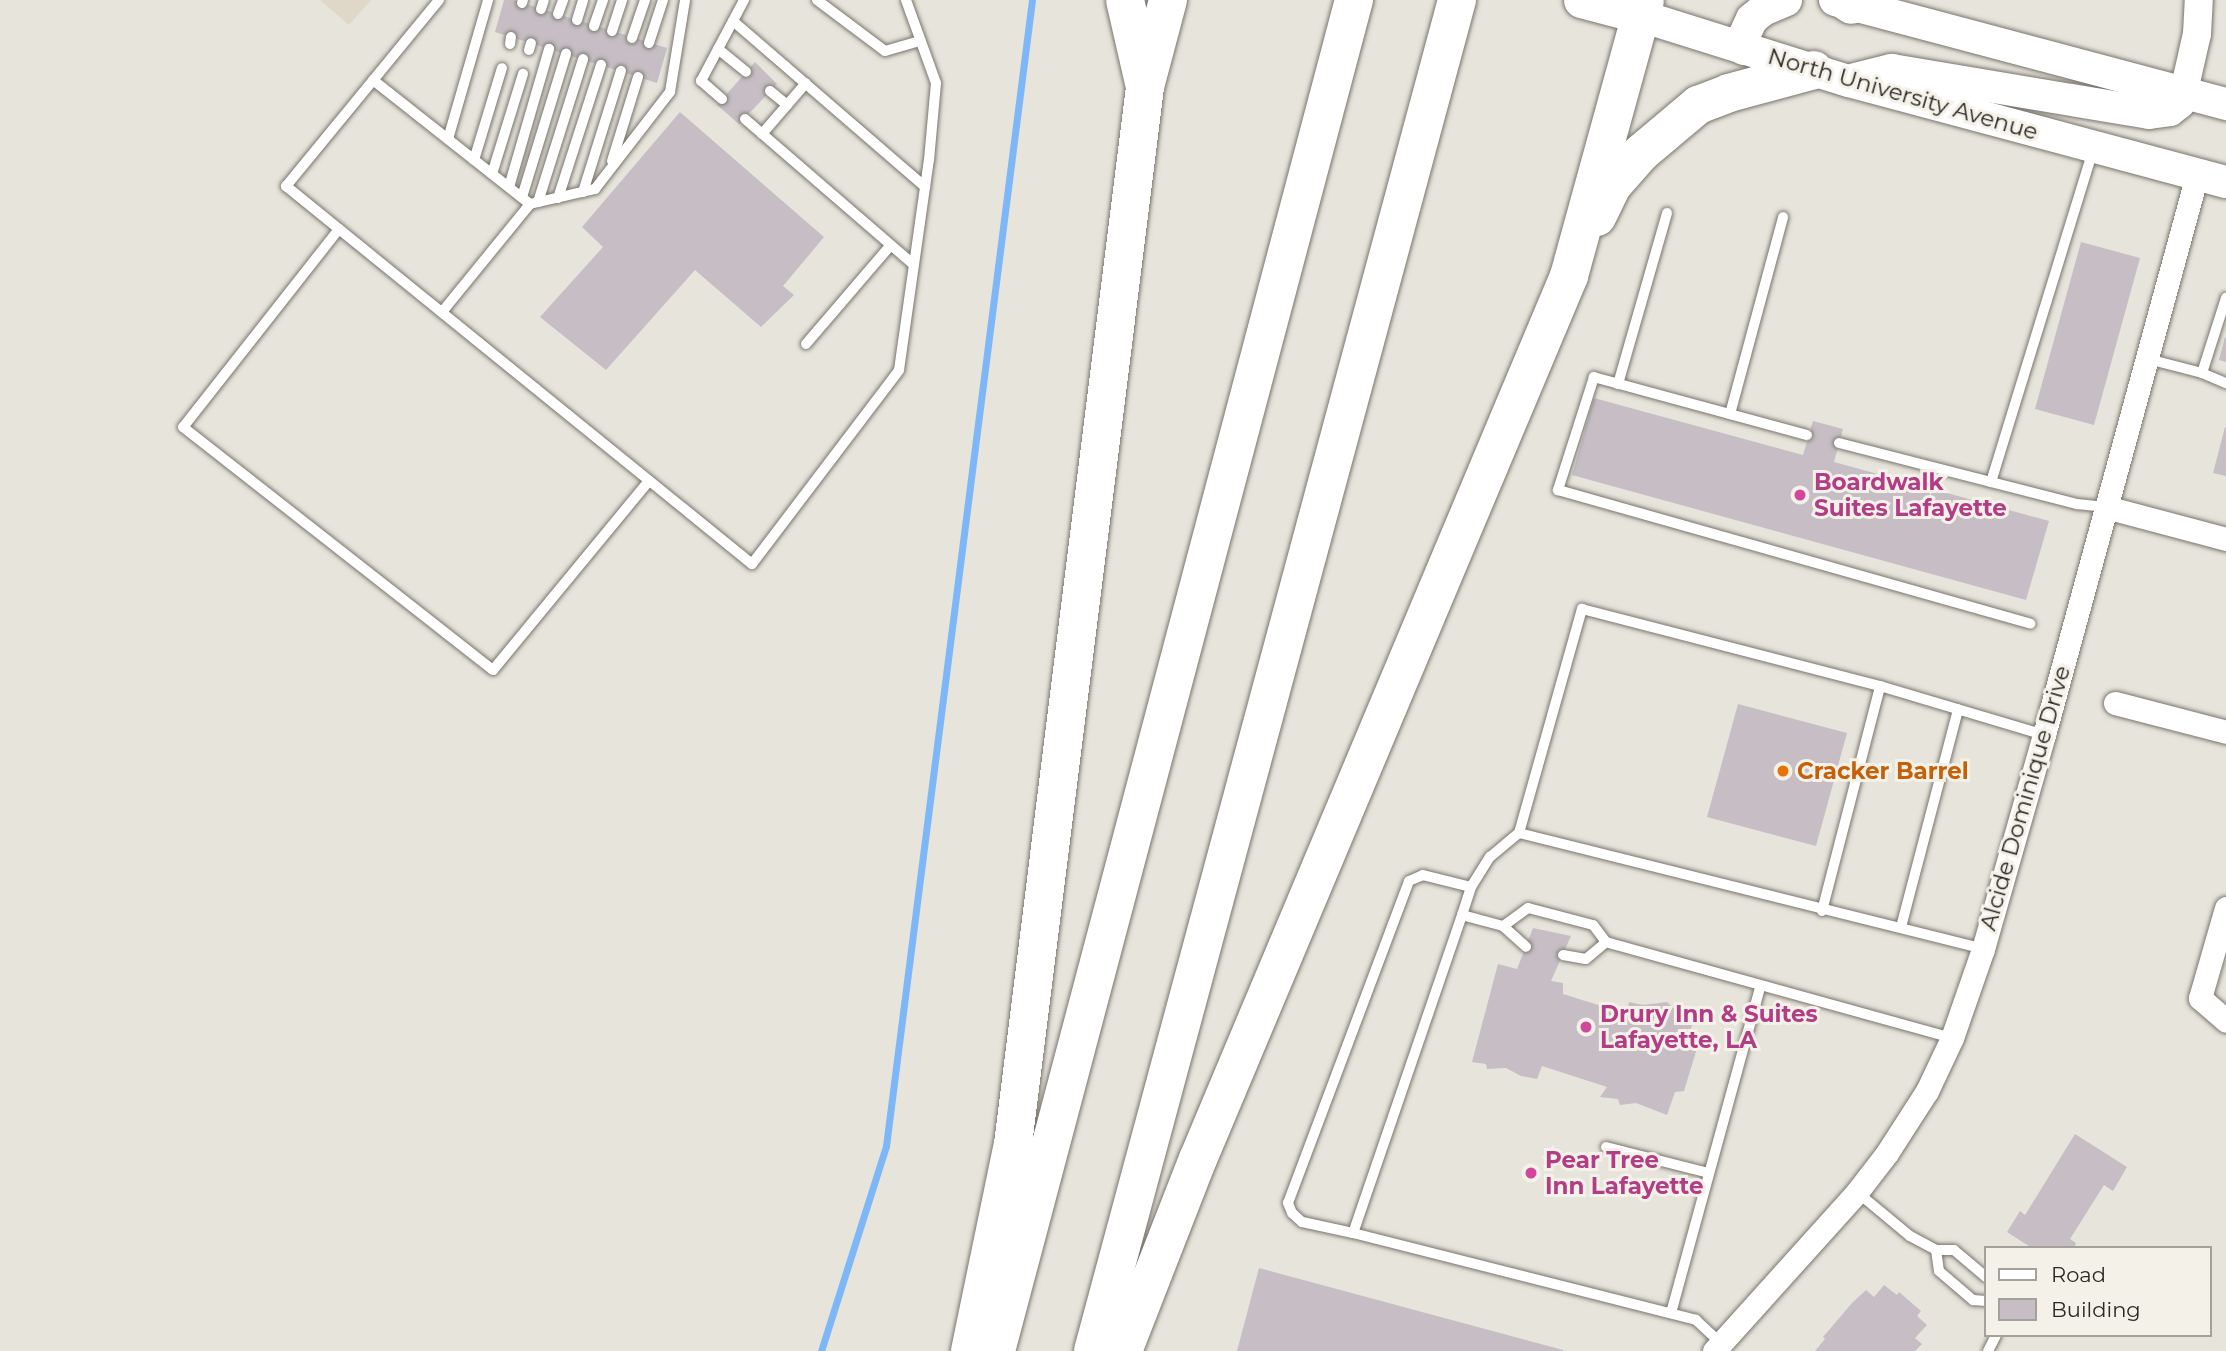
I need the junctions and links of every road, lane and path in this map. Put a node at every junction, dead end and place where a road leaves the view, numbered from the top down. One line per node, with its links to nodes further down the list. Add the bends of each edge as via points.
1 (439, 0): 42 (lane)
2 (488, 0): 52 (lane)
3 (563, 0): 22 (lane)
4 (583, 0): 23 (lane)
5 (603, 0): 25 (lane)
6 (622, 0): 26 (lane)
7 (645, 0): 27 (lane)
8 (663, 0): 29 (lane)
9 (685, 0): 56 (lane, via 670,92)
10 (744, 0): 24 (lane)
11 (817, 0): 28 (lane, via 885,51)
12 (906, 0): 28 (lane)
13 (1125, 0): 44 (highway)
14 (1168, 0): 44 (highway)
15 (1457, 0): 115 (highway)
16 (1581, 0): 21 (main road, North University Avenue)
17 (1786, 0): 31 (main road, via 1752,19 1743,38)
18 (2200, 0): 46 (street)
19 (1844, 2): 46 (main road)
20 (1352, 8): 114 (highway)
21 (1643, 8): 31 (main road, North University Avenue); 69 (highway)
22 (558, 15)
23 (577, 20)
24 (733, 21): 32 (lane); 43 (lane)
25 (594, 26)
26 (612, 31)
27 (632, 38)
28 (921, 41): 60 (lane, via 936,83)
29 (649, 43)
30 (549, 48): 59 (lane)
31 (1744, 48): 40 (main road, North University Avenue)
32 (719, 49): 38 (lane); 47 (lane, via 701,81)
33 (566, 54): 63 (lane)
34 (583, 59): 63 (lane)
35 (601, 65): 62 (lane)
36 (502, 68): 55 (lane)
37 (621, 71): 61 (lane)
38 (746, 72)
39 (523, 74): 57 (lane)
40 (1832, 76): 46 (main road, via 1892,70 2160,113 2179,103); 53 (main road, North University Avenue); 69 (highway, via 1728,93 1698,105 1669,127 1612,186)
41 (638, 77): 56 (lane)
42 (373, 80): 52 (lane); 66 (lane, via 286,186)
43 (806, 83): 49 (lane); 60 (lane)
44 (1145, 87): 113 (highway, via 1013,1144)
45 (770, 91): 49 (lane)
46 (2184, 91): 48 (main road)
47 (722, 99)
48 (2226, 104)
49 (787, 105): 51 (lane)
50 (745, 118): 51 (lane)
51 (762, 134): 67 (lane)
52 (448, 139): 55 (lane)
53 (2093, 147): 58 (main road, North University Avenue); 81 (lane)
54 (2226, 159): 58 (main road, via 2204,166)
55 (474, 160): 57 (lane)
56 (609, 170): 61 (lane, via 595,189)
57 (492, 174): 59 (lane)
58 (2211, 178): 73 (street, Alcide Dominique Drive)
59 (509, 187): 63 (lane)
60 (925, 187): 68 (lane)
61 (583, 192): 62 (lane)
62 (558, 198): 63 (lane)
63 (530, 201): 71 (lane)
64 (1667, 213): 76 (lane)
65 (1783, 217): 77 (lane)
66 (339, 229): 71 (lane); 80 (lane, via 183,427 493,670)
67 (891, 245): 68 (lane); 72 (lane)
68 (914, 265): 80 (lane, via 900,370 752,564)
69 (1569, 276): 116 (highway, via 1198,1159)
70 (2226, 298): 74 (lane)
71 (442, 312): 80 (lane)
72 (806, 344)
73 (2148, 359): 74 (lane); 82 (street, Alcide Dominique Drive)
74 (2202, 373): 75 (lane)
75 (2226, 383)
76 (1618, 384): 77 (lane); 84 (lane, via 1594,377 1558,490)
77 (1730, 414): 78 (lane)
78 (1807, 435)
79 (1839, 443): 81 (lane)
80 (649, 481)
81 (1991, 482): 82 (lane)
82 (2106, 507): 83 (street); 89 (street, Alcide Dominique Drive)
83 (2226, 539)
84 (2030, 624)
85 (1880, 686): 87 (lane); 90 (lane, via 1582,609); 93 (lane)
86 (2115, 703): 88 (street)
87 (1958, 709): 89 (lane); 96 (lane)
88 (2226, 732)
89 (2043, 735): 99 (street, Alcide Dominique Drive)
90 (1519, 833): 91 (lane, via 1490,857); 93 (lane)
91 (1471, 887): 94 (lane); 107 (lane, via 1423,875 1409,881 1288,1203 1302,1222)
92 (2226, 908): 102 (street, via 2200,998)
93 (1822, 911): 96 (lane)
94 (1462, 915): 95 (lane); 107 (lane)
95 (1503, 926): 97 (lane, via 1528,908 1593,925); 98 (lane)
96 (1901, 927): 99 (lane)
97 (1606, 942): 100 (lane, via 1586,959); 101 (lane)
98 (1526, 947)
99 (1983, 949): 103 (street, Alcide Dominique Drive)
100 (1563, 955)
101 (1760, 987): 103 (lane); 105 (lane)
102 (2226, 1021)
103 (1952, 1038): 106 (street, Alcide Dominique Drive, via 1927,1091)
104 (1606, 1147): 105 (lane)
105 (1709, 1173): 111 (lane)
106 (1857, 1192): 108 (lane, via 1910,1236); 112 (street, Alcide Dominique Drive)
107 (1353, 1233): 111 (lane)
108 (1936, 1250): 109 (lane, via 1954,1250); 110 (lane, via 1938,1271 1973,1300)
109 (1984, 1275)
110 (1984, 1301)
111 (1671, 1313): 112 (lane, via 1696,1320)
112 (1717, 1347)
113 (970, 1351)
114 (996, 1351)
115 (1093, 1351)
116 (1124, 1351)

